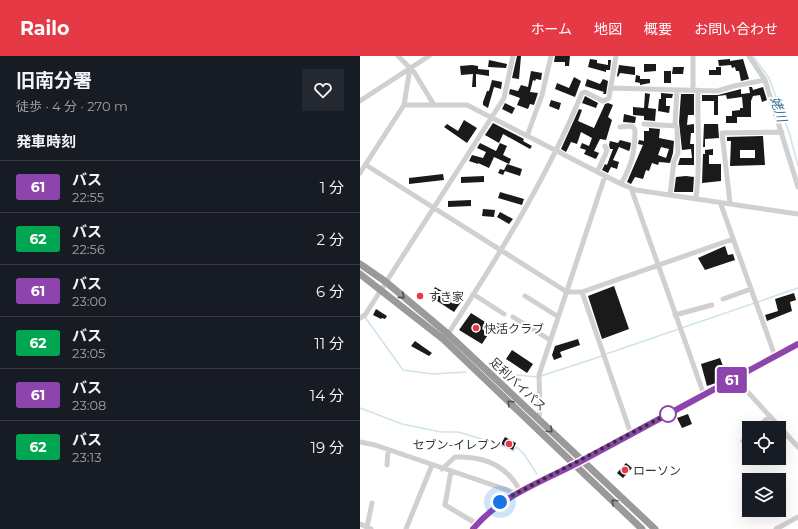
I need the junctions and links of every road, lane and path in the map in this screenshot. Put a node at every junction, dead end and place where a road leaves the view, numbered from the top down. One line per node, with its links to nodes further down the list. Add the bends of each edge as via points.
1 (398, 56): 8 (street)
2 (429, 56): 8 (street)
3 (513, 56): 16 (street, via 506,92)
4 (551, 56): 21 (street, via 542,95)
5 (616, 56): 10 (street)
6 (693, 56): 12 (street)
7 (749, 56): 9 (street)
8 (410, 68): 13 (street); 14 (street); 15 (street)
9 (765, 80): 12 (street, via 717,91); 20 (street)
10 (611, 88): 11 (street); 23 (street, via 609,98 604,101 585,92 582,94)
11 (677, 90): 12 (street); 18 (street)
12 (695, 90): 32 (street, via 700,171)
13 (360, 101)
14 (404, 105): 15 (street); 24 (street)
15 (434, 105): 16 (street, via 467,105)
16 (490, 117): 21 (street); 35 (street)
17 (644, 124): 18 (street)
18 (676, 126): 31 (street, via 678,153 674,161)
19 (620, 127): 28 (street, via 632,126 635,130 631,165)
20 (782, 132): 29 (street); 34 (street, via 722,133)
21 (527, 136): 23 (street)
22 (605, 146): 25 (street, via 607,151)
23 (555, 150): 25 (street); 38 (street)
24 (366, 165): 26 (street); 35 (street)
25 (597, 172): 27 (street)
26 (360, 173)
27 (605, 176): 28 (street); 45 (street)
28 (621, 184): 30 (street)
29 (798, 187)
30 (631, 188): 31 (street); 40 (street)
31 (670, 195): 32 (street)
32 (696, 198): 33 (street)
33 (720, 202): 34 (street); 37 (street)
34 (730, 204): 36 (street)
35 (434, 207): 38 (street); 42 (street)
36 (798, 214)
37 (733, 239): 40 (street); 44 (street)
38 (502, 250): 45 (street); 47 (street)
39 (360, 264): 42 (highway, 足利バイパス)
40 (657, 265): 46 (street); 52 (street)
41 (360, 274): 43 (highway, 足利バイパス)
42 (386, 282): 43 (street); 56 (highway, 足利バイパス, one-way to 56)
43 (381, 289): 54 (street); 73 (highway, 足利バイパス, one-way to 43, via 443,339)
44 (751, 289): 49 (street); 59 (street)
45 (567, 292): 46 (street); 53 (street)
46 (582, 292): 65 (street)
47 (474, 294): 51 (street); 56 (street)
48 (525, 296): 53 (street)
49 (723, 299)
50 (712, 305): 52 (street)
51 (504, 314)
52 (675, 315): 61 (street)
53 (558, 316): 57 (street)
54 (362, 317)
55 (513, 317): 57 (street)
56 (448, 334): 63 (highway, 足利バイパス)
57 (550, 340): 63 (street, via 540,377)
58 (798, 344): 59 (main road)
59 (775, 356): 60 (main road)
60 (738, 377): 61 (main road); 62 (street)
61 (704, 395): 65 (main road)
62 (770, 416): 64 (street); 66 (street)
63 (538, 418): 70 (highway, 足利バイパス, one-way to 70)
64 (765, 421)
65 (631, 434): 70 (main road)
66 (787, 435): 68 (street)
67 (360, 442): 69 (street)
68 (798, 447)
69 (388, 450): 71 (street); 72 (street)
70 (583, 460): 73 (main road); 84 (highway, 足利バイパス)
71 (387, 465)
72 (432, 465): 74 (street); 82 (street)
73 (574, 465): 76 (main road); 83 (highway, 足利バイパス, one-way to 73)
74 (442, 469): 75 (street); 76 (street, via 455,457 484,461 508,473)
75 (450, 471): 76 (street); 80 (street, via 445,505)
76 (518, 492): 80 (main road, via 492,509)
77 (372, 503): 81 (street)
78 (798, 517): 85 (street)
79 (360, 524): 81 (street)
80 (475, 527)
81 (369, 528)
82 (406, 529)
83 (642, 529)
84 (655, 529)
85 (776, 529)

